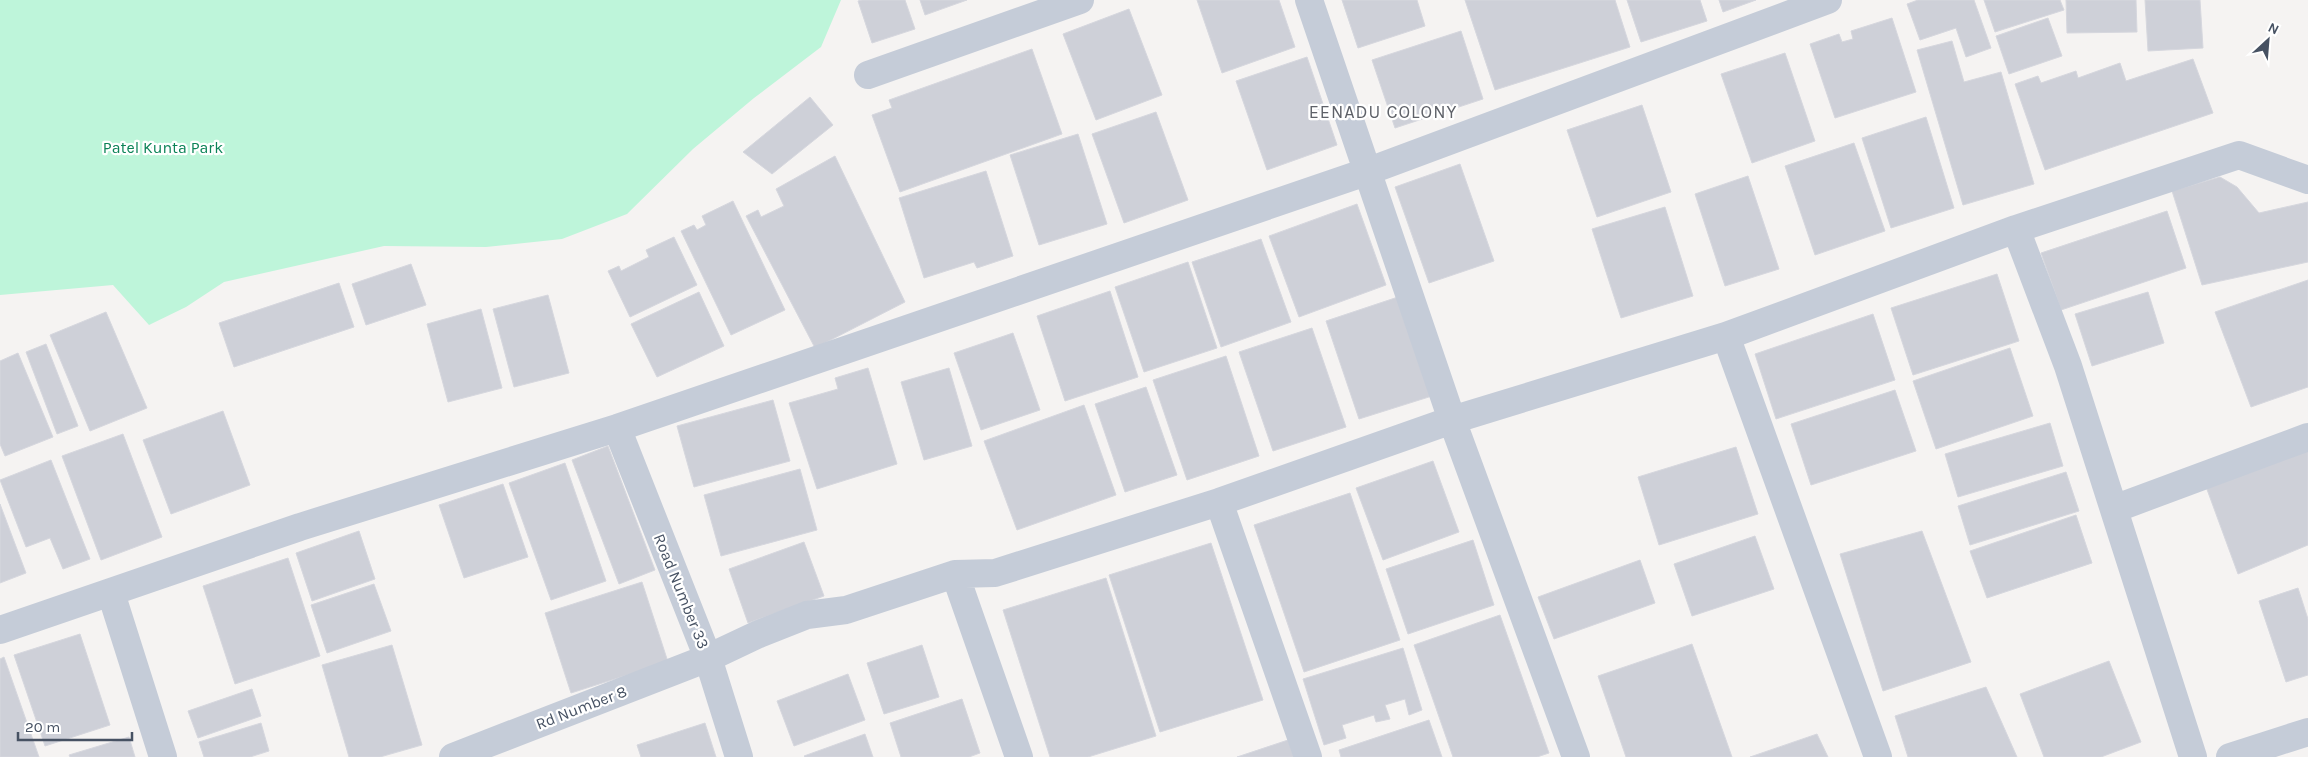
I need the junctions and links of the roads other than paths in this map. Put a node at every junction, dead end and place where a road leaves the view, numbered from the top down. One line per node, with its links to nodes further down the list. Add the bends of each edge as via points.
1 (1080, 0): 4 (street)
2 (1309, 0): 5 (street)
3 (1828, 0): 5 (street)
4 (868, 75)
5 (1366, 172): 9 (street); 10 (street)
6 (2308, 180): 7 (street, Rd Number 8, via 2239,155)
7 (2016, 229): 8 (street, Rd Number 8); 13 (street, via 2068,366)
8 (1726, 336): 9 (street, Rd Number 8); 25 (street)
9 (1452, 420): 12 (street, Rd Number 8); 24 (street)
10 (617, 428): 15 (street, via 300,527); 17 (street, Road Number 33)
11 (2308, 438): 13 (street)
12 (1219, 502): 14 (street, Rd Number 8, via 995,573); 23 (street)
13 (2114, 509): 26 (street)
14 (955, 574): 17 (street, Rd Number 8, via 846,610 807,615); 22 (street)
15 (111, 593): 16 (street); 19 (street)
16 (0, 630)
17 (708, 658): 20 (street, Rd Number 8); 21 (street, Road Number 33)
18 (2308, 732): 27 (street)
19 (163, 757)
20 (453, 757)
21 (739, 757)
22 (1019, 757)
23 (1308, 757)
24 (1576, 757)
25 (1878, 757)
26 (2193, 757)
27 (2230, 757)

